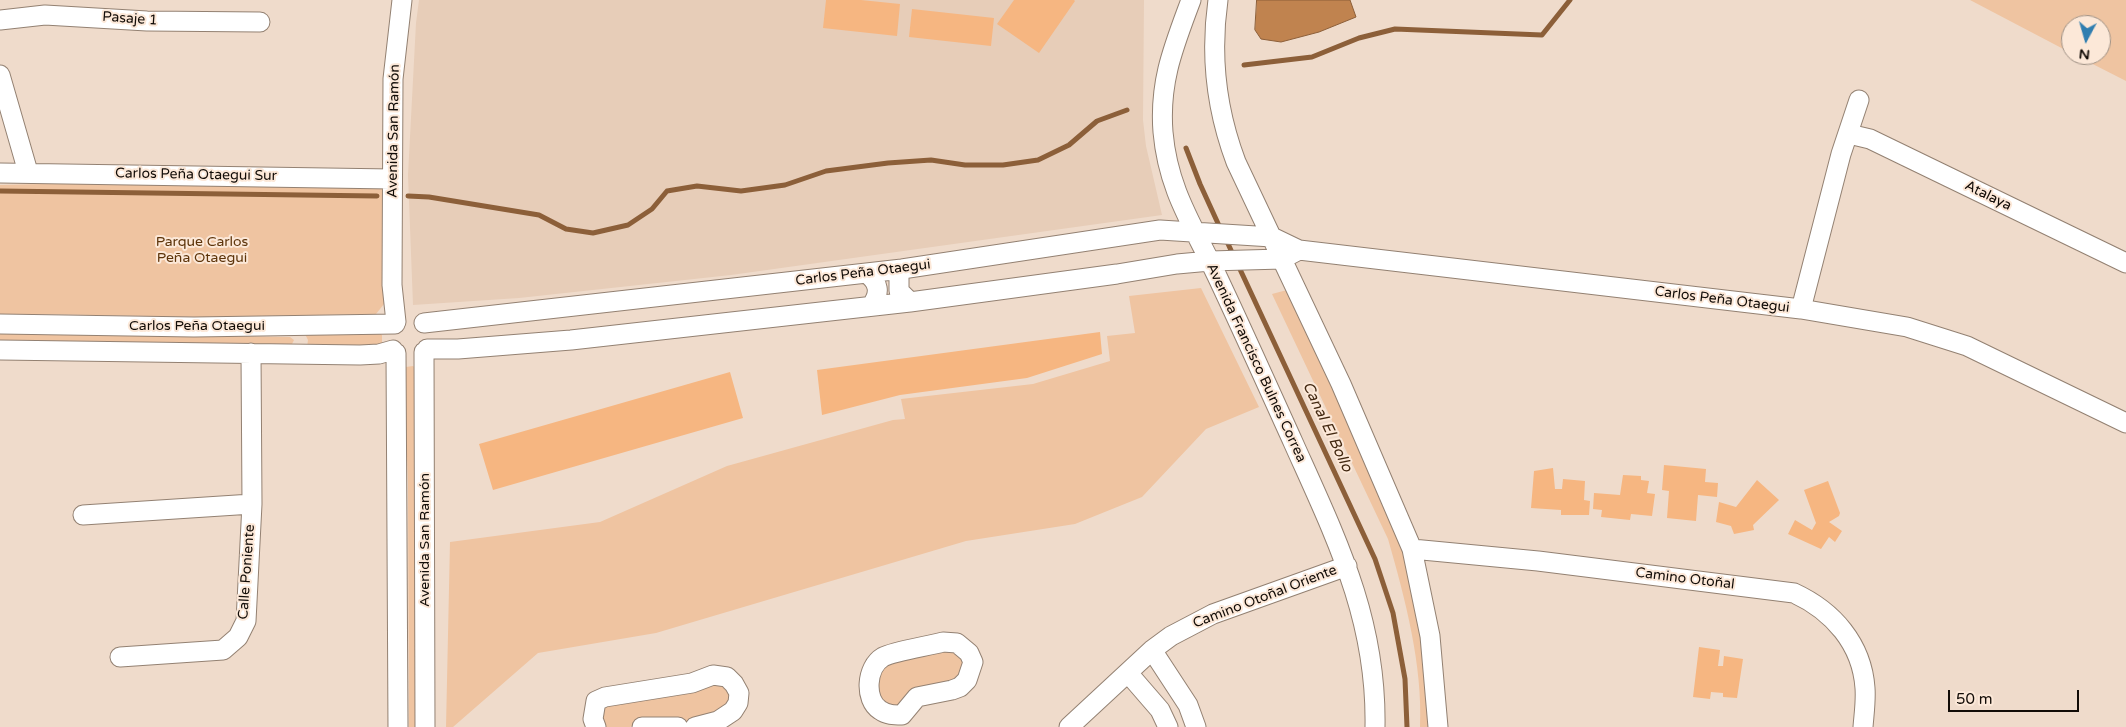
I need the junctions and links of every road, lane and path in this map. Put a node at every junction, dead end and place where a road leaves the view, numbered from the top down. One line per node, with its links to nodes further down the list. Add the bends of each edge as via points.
1 (402, 0): 11 (street, Avenida San Ramón, via 394,79)
2 (1191, 0): 12 (street, Avenida Francisco Bulnes Correa, via 1169,60 1162,109 1166,153 1178,199)
3 (1218, 0): 13 (street, via 1214,52 1219,108 1226,136)
4 (0, 20): 5 (street, Pasaje 1, via 45,15 147,21)
5 (260, 22)
6 (0, 75): 9 (street)
7 (1859, 100): 8 (street)
8 (1849, 134): 16 (street, Atalaya, via 1870,139); 21 (street)
9 (28, 172): 10 (street, Carlos Peña Otaegui Sur); 11 (street, Carlos Peña Otaegui Sur)
10 (0, 173)
11 (392, 179): 22 (street, Avenida San Ramón, via 392,293)
12 (1203, 232): 13 (street, Carlos Peña Otaegui); 15 (street, Avenida Francisco Bulnes Correa); 17 (street, Carlos Peña Otaegui, via 1160,230)
13 (1264, 236): 14 (street, Carlos Peña Otaegui)
14 (1290, 254): 15 (street, Carlos Peña Otaegui); 21 (street, Carlos Peña Otaegui); 34 (street, via 1340,384)
15 (1216, 261): 19 (street, Carlos Peña Otaegui); 35 (street, Avenida Francisco Bulnes Correa)
16 (2126, 263)
17 (902, 269): 18 (street, Carlos Peña Otaegui); 19 (street, via 898,276 899,291)
18 (866, 273): 20 (street, via 878,288 877,298); 23 (street, Carlos Peña Otaegui)
19 (910, 302): 20 (street, Carlos Peña Otaegui)
20 (871, 306): 28 (street, Carlos Peña Otaegui, via 571,340)
21 (1801, 309): 31 (street, Carlos Peña Otaegui, via 1907,327 1967,346)
22 (396, 323): 23 (street, via 410,317); 25 (street, Carlos Peña Otaegui); 27 (street, via 390,335)
23 (424, 323): 28 (street, via 430,338)
24 (0, 324): 25 (street, Carlos Peña Otaegui)
25 (289, 326): 30 (street, via 298,332 301,340 300,349)
26 (0, 350): 29 (street, Carlos Peña Otaegui)
27 (395, 351): 28 (street, via 410,358); 30 (street, Carlos Peña Otaegui, via 360,355); 40 (street, Avenida San Ramón)
28 (426, 351): 41 (street, Avenida San Ramón)
29 (251, 354): 30 (street, Carlos Peña Otaegui); 32 (street, Calle Poniente)
30 (293, 354)
31 (2126, 423)
32 (252, 504): 33 (street, Calle Poniente); 37 (street, Calle Poniente, via 246,621 238,637 223,650)
33 (83, 515)
34 (1412, 549): 50 (street, via 1430,636); 51 (street, Camino Otoñal, via 1538,560 1794,593 1832,617 1851,642 1866,690)
35 (1347, 566): 36 (street, Camino Otoñal Oriente, via 1213,614); 49 (street, Avenida Francisco Bulnes Correa, via 1366,632)
36 (1152, 650): 38 (street, Camino Otoñal Oriente); 48 (street, via 1188,705)
37 (120, 657)
38 (1128, 673): 46 (street, Camino Otoñal Oriente); 47 (street, via 1160,710)
39 (904, 721): 39 (street, via 917,697 960,687 967,680 973,662 969,653 957,643 943,642 883,657 874,665 870,675 872,702 879,710)
40 (398, 727)
41 (425, 727)
42 (596, 727): 45 (street, via 593,719 596,701 606,697 692,683 712,675 726,676 739,693 738,703 733,711 718,721)
43 (642, 727): 44 (street)
44 (678, 727)
45 (695, 727)
46 (1069, 727)
47 (1168, 727)
48 (1196, 727)
49 (1375, 727)
50 (1438, 727)
51 (1862, 727)

